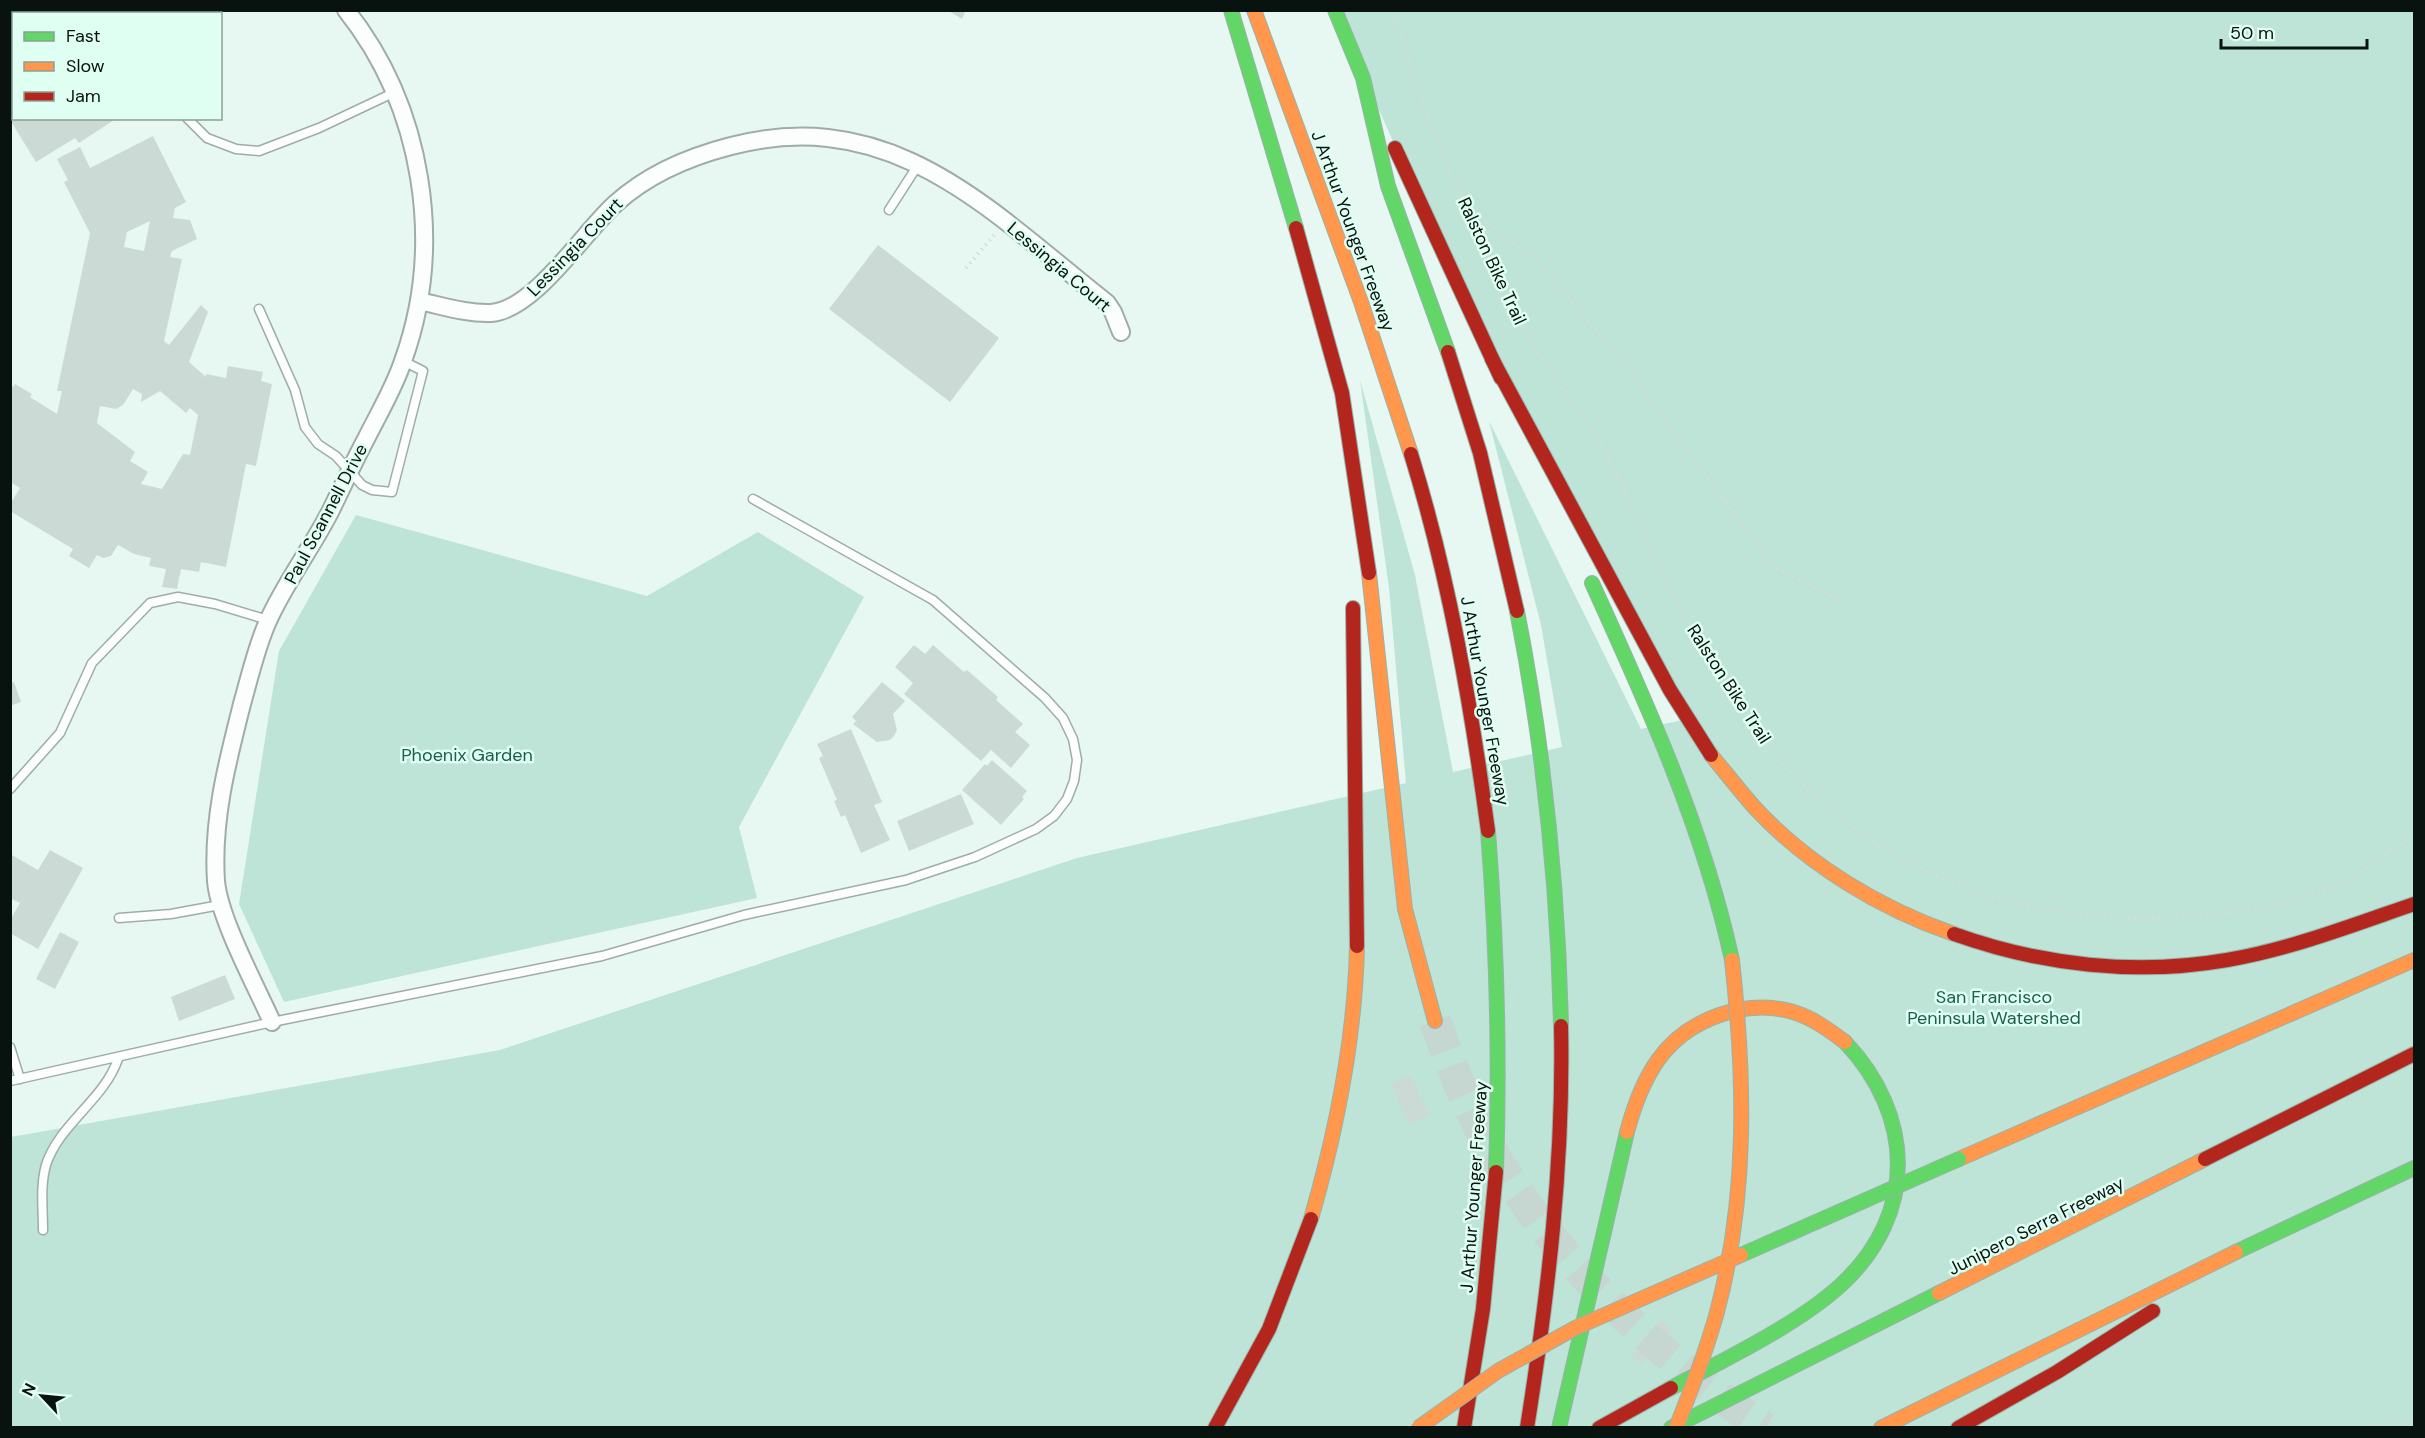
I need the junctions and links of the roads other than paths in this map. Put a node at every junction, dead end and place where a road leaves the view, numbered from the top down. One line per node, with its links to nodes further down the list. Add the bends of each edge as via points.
1 (346, 10): 6 (street, Paul Scannell Drive, via 363,32)
2 (1231, 10): 15 (highway, via 1333,353)
3 (1254, 10): 39 (highway, J Arthur Younger Freeway, via 1408,441 1451,605 1476,738 1497,928 1499,1106 1487,1275)
4 (1335, 10): 5 (highway)
5 (1363, 79): 13 (highway); 40 (highway, via 1381,164 1454,369 1491,495 1524,647 1548,803 1560,946 1559,1158 1548,1286)
6 (393, 93): 7 (lane, via 259,151 236,149 207,138); 10 (street, Paul Scannell Drive, via 417,160 424,223)
7 (189, 120)
8 (919, 165): 9 (lane); 10 (street, Lessingia Court, via 873,145 827,136 774,137 719,149 661,170 636,186 593,225 543,283 513,306 494,313 474,313); 12 (street, Lessingia Court, via 964,191 1107,303)
9 (889, 210)
10 (420, 301): 14 (street, Paul Scannell Drive)
11 (259, 309): 16 (lane, via 295,390 305,427)
12 (1121, 332)
13 (1492, 359): 18 (highway); 24 (highway, via 1673,693 1712,757 1787,837 1821,865 1880,902 1920,922 1998,950 2055,962 2146,968 2258,954)
14 (403, 362): 16 (street, Paul Scannell Drive); 16 (lane, via 423,371 392,492 372,490)
15 (1350, 436): 19 (highway); 28 (highway, via 1364,530 1400,879 1414,950)
16 (349, 472): 22 (street, Paul Scannell Drive)
17 (753, 499): 29 (lane, via 933,600 1045,698 1063,718 1077,760 1074,781 1053,816 1036,829 975,857 906,880 744,915 602,956)
18 (1566, 527)
19 (1352, 555)
20 (1586, 570): 44 (highway, bridge, via 1688,798 1713,877 1732,960 1741,1037 1744,1100 1739,1202 1728,1270 1704,1358)
21 (1353, 591): 37 (highway, via 1357,943 1343,1092 1324,1179 1296,1262 1261,1344)
22 (268, 620): 23 (lane, via 178,597 150,603 92,663 60,733); 25 (street, Paul Scannell Drive, via 255,654 220,795 216,873)
23 (10, 789)
24 (2415, 904)
25 (220, 905): 26 (lane); 29 (street, Paul Scannell Drive)
26 (119, 918)
27 (2415, 960): 38 (highway, bridge, via 1566,1332 1498,1371)
28 (1435, 1021)
29 (272, 1022): 32 (lane)
30 (10, 1047): 33 (lane)
31 (2415, 1054): 43 (highway, Junipero Serra Freeway)
32 (118, 1059): 33 (lane); 35 (lane, via 110,1079 52,1151 42,1183)
33 (15, 1080)
34 (2415, 1168): 36 (highway)
35 (43, 1230)
36 (2264, 1238): 45 (highway); 46 (highway, via 2091,1351)
37 (1215, 1428)
38 (1418, 1428)
39 (1464, 1428)
40 (1527, 1428)
41 (1558, 1428): 42 (highway, via 1632,1119 1652,1069 1686,1032 1721,1014 1761,1008 1789,1011 1815,1020 1854,1048 1876,1077 1888,1107 1898,1169 1893,1200 1878,1239 1851,1275 1823,1299 1744,1348)
42 (1599, 1428)
43 (1671, 1428)
44 (1676, 1428)
45 (1881, 1428)
46 (1958, 1428)

